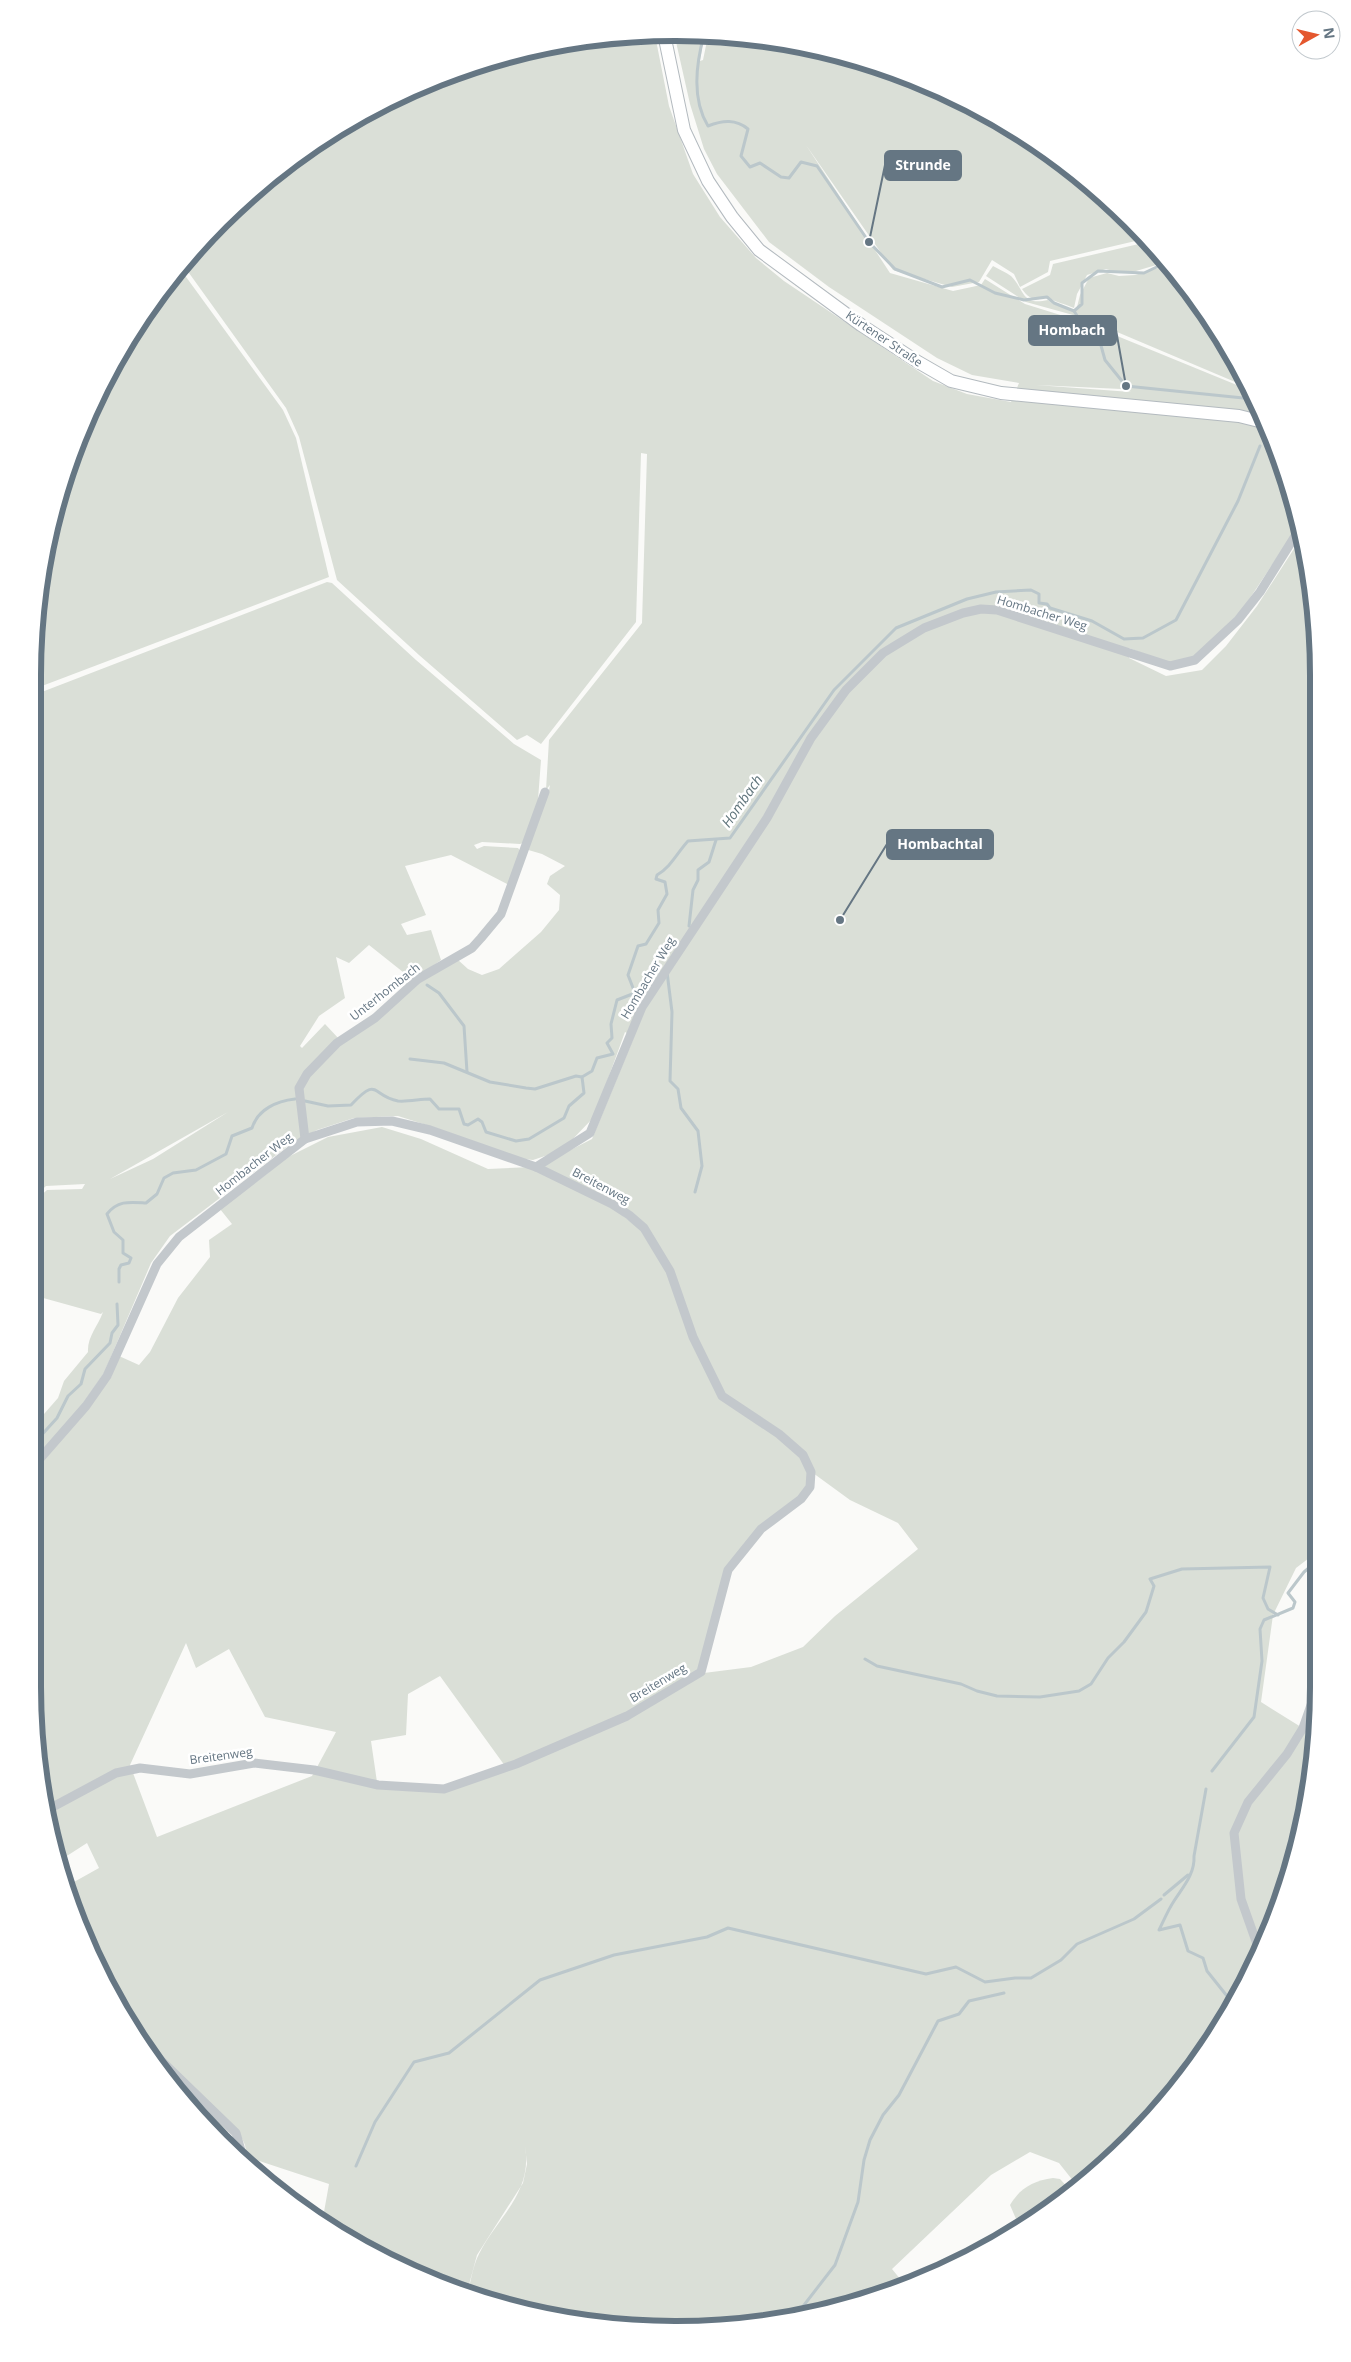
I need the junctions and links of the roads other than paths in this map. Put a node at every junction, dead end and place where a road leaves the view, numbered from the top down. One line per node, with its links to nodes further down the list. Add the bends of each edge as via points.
1 (666, 41): 2 (main road, Kürtener Straße, via 684,130 708,181 732,217 759,250 918,362 951,380 1002,393)
2 (1255, 420)
3 (1294, 537): 6 (street, Hombacher Weg, via 1238,620 1204,654 1186,664 1170,666 997,610 963,613 942,620 883,652 846,690 811,738 767,818 642,1008 590,1133)
4 (545, 792): 5 (street, Unterhombach, via 501,914 481,938 472,948 418,980 375,1018 337,1043 307,1074 299,1088)
5 (305, 1139): 6 (street, Hombacher Weg, via 357,1122 392,1121 430,1130); 7 (street, Hombacher Weg, via 167,1249 157,1264 107,1376 86,1406)
6 (536, 1167): 9 (street, Breitenweg, via 612,1204 644,1228 670,1271 693,1337 722,1396 803,1454 811,1472 810,1487 801,1499 761,1529 728,1570 701,1672 627,1716 516,1764 444,1788 378,1785 298,1767 254,1763 190,1774 140,1768 116,1773)
7 (41, 1457)
8 (1309, 1711): 10 (street, via 1287,1754 1248,1802 1234,1832 1241,1899)
9 (53, 1807)
10 (1256, 1941)
11 (168, 2067): 12 (street, via 236,2133)
12 (240, 2147)

